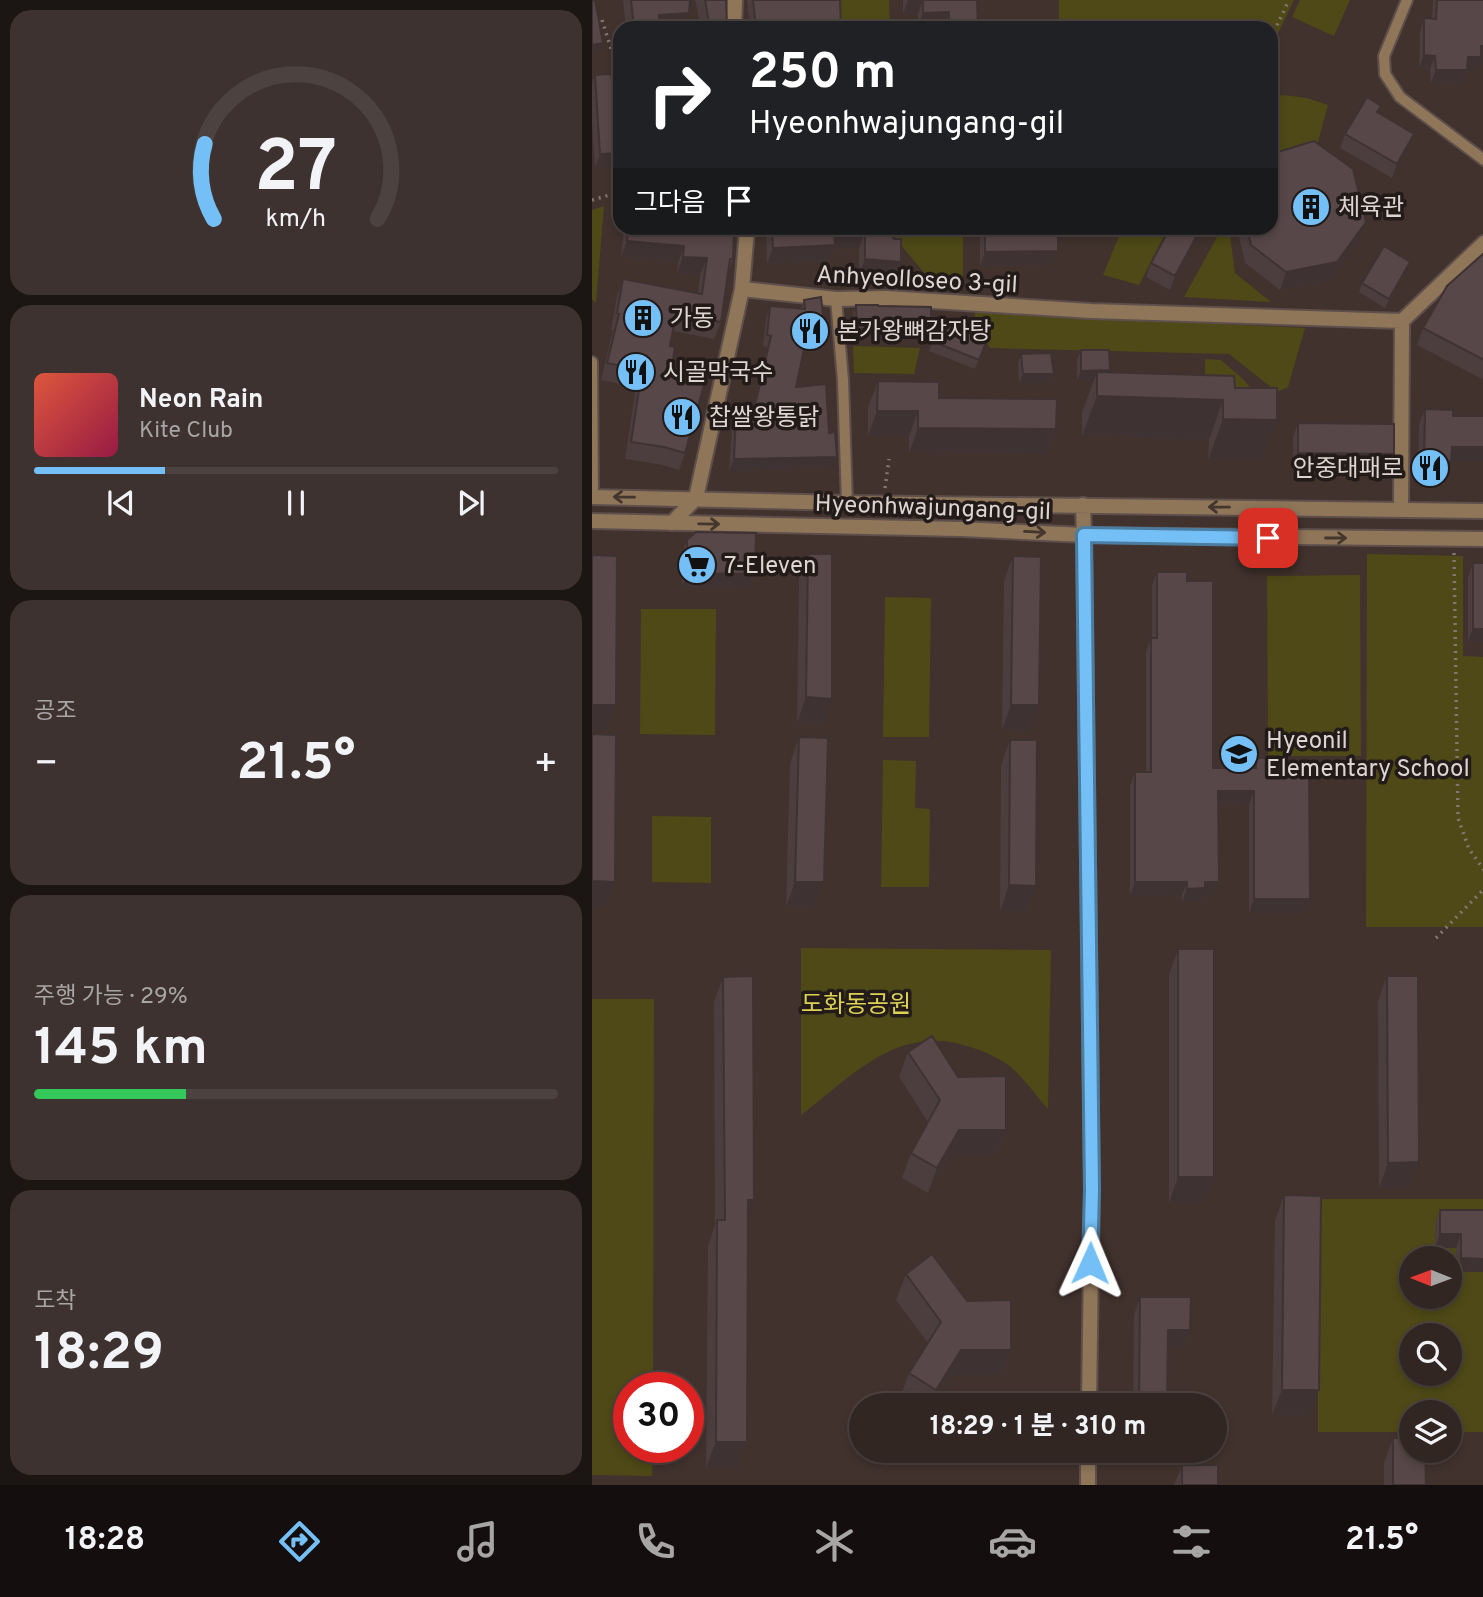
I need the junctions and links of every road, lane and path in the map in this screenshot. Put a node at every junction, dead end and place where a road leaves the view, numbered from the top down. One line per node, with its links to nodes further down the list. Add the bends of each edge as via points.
1 (735, 0): 5 (street)
2 (1289, 0): 6 (path)
3 (1407, 0): 8 (lane, via 1384,56 1385,74 1400,97)
4 (602, 20): 7 (path)
5 (734, 21)
6 (1278, 23)
7 (613, 55)
8 (1483, 160)
9 (613, 194): 10 (path)
10 (592, 200)
11 (746, 235): 13 (street)
12 (1483, 243): 15 (street)
13 (742, 289): 14 (street, Anhyeolloseo 3-gil); 19 (street)
14 (836, 299): 15 (street, Anhyeolloseo 3-gil); 20 (lane)
15 (1402, 321): 23 (street)
16 (592, 362): 18 (lane)
17 (889, 459): 21 (path)
18 (593, 496): 19 (street, one-way to 18)
19 (696, 498): 20 (street); 26 (street)
20 (848, 503): 21 (street)
21 (883, 503): 22 (street)
22 (1083, 505): 23 (street, one-way to 22); 27 (street)
23 (1401, 509): 24 (street)
24 (1483, 510)
25 (592, 522): 26 (street, Hyeonhwajungang-gil)
26 (672, 523): 27 (street, Hyeonhwajungang-gil, one-way to 27)
27 (1084, 535): 28 (street, Hyeonhwajungang-gil, one-way to 28); 33 (street, via 1092,1190)
28 (1483, 539)
29 (1454, 551): 30 (path, via 1458,818 1469,849)
30 (1483, 870)
31 (1483, 889): 32 (path)
32 (1436, 938)
33 (1089, 1393)
34 (1088, 1463): 35 (street)
35 (1088, 1485)

